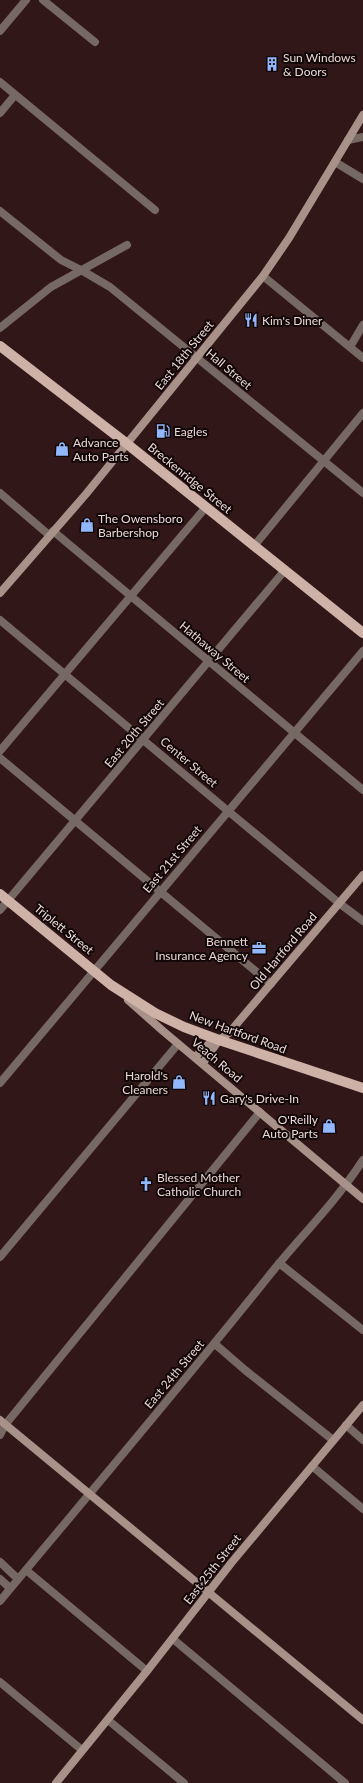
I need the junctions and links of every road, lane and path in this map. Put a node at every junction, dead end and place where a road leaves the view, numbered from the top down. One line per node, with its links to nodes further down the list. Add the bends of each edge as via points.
1 (26, 0): 3 (street)
2 (43, 0): 4 (street)
3 (0, 31)
4 (95, 42)
5 (0, 82): 6 (street)
6 (15, 95): 7 (street); 13 (street)
7 (0, 113)
8 (363, 115): 10 (street, East 18th Street)
9 (363, 137): 10 (street)
10 (348, 140): 11 (street, East 18th Street)
11 (335, 162): 12 (street); 17 (street, East 18th Street)
12 (363, 179)
13 (155, 210)
14 (0, 211): 16 (street, Hall Street, via 61,260)
15 (127, 245): 16 (street)
16 (81, 270): 19 (street, via 51,287); 22 (street, Hall Street, via 110,287)
17 (263, 276): 21 (street); 22 (street, East 18th Street)
18 (363, 325): 21 (street)
19 (0, 328)
20 (0, 346): 25 (main road, Breckenridge Street)
21 (350, 347): 23 (street)
22 (198, 358): 25 (street, East 18th Street); 26 (street, Hall Street)
23 (363, 358)
24 (363, 413): 26 (street)
25 (126, 443): 29 (main road, Breckenridge Street); 30 (street, East 18th Street)
26 (324, 461): 28 (street, Hall Street); 31 (street)
27 (0, 493): 30 (street, Hathaway Street)
28 (363, 493)
29 (206, 507): 31 (main road, Breckenridge Street); 34 (street)
30 (51, 533): 33 (street, East 18th Street); 34 (street, Hathaway Street)
31 (254, 546): 32 (main road, Breckenridge Street)
32 (285, 570): 36 (main road, Breckenridge Street); 38 (street, East 20th Street)
33 (0, 593)
34 (130, 596): 38 (street, Hathaway Street); 39 (street)
35 (0, 620): 39 (street, Center Street)
36 (363, 633)
37 (363, 651): 40 (street, East 21st Street)
38 (209, 662): 40 (street, Hathaway Street); 41 (street, East 20th Street)
39 (64, 674): 41 (street, Center Street); 42 (street)
40 (294, 733): 44 (street, Hathaway Street); 45 (street, East 21st Street)
41 (143, 740): 45 (street, Center Street); 46 (street, East 20th Street)
42 (0, 751)
43 (0, 758): 46 (street)
44 (363, 790)
45 (228, 811): 48 (street, East 21st Street); 51 (street, Center Street)
46 (75, 821): 48 (street); 50 (street, East 20th Street)
47 (363, 875): 51 (street, Old Hartford Road)
48 (160, 892): 54 (street, East 21st Street); 55 (street)
49 (0, 894): 50 (main road, Triplett Street)
50 (8, 901): 52 (street, East 20th Street); 54 (main road, Triplett Street)
51 (339, 903): 53 (street, Center Street); 55 (street, Old Hartford Road)
52 (0, 910)
53 (363, 921)
54 (94, 971): 56 (main road, Triplett Street); 61 (street, East 21st Street)
55 (271, 984): 57 (street, Old Hartford Road, via 229,1033)
56 (111, 985): 57 (main road, New Hartford Road, via 155,1013); 58 (street, Veach Road)
57 (219, 1040): 59 (street); 60 (street); 62 (main road, New Hartford Road)
58 (178, 1044): 59 (street, Veach Road); 67 (street)
59 (195, 1057): 60 (street, Veach Road)
60 (203, 1063): 63 (street, Veach Road)
61 (0, 1084)
62 (363, 1088)
63 (260, 1112): 65 (street, Veach Road); 72 (street)
64 (363, 1160): 65 (street, East 24th Street)
65 (346, 1185): 66 (street, Veach Road); 68 (street, East 24th Street)
66 (363, 1199)
67 (0, 1257)
68 (279, 1263): 69 (street); 70 (street, East 24th Street)
69 (363, 1330)
70 (214, 1344): 75 (street); 78 (street, East 24th Street)
71 (363, 1405): 73 (street, East 25th Street)
72 (2, 1424): 74 (street); 78 (street)
73 (346, 1425): 75 (street, East 25th Street); 76 (street)
74 (0, 1436)
75 (333, 1440): 77 (street, East 25th Street)
76 (363, 1440)
77 (312, 1466): 79 (street); 85 (street, East 25th Street)
78 (89, 1494): 81 (street, East 24th Street); 85 (street)
79 (363, 1509)
80 (0, 1562): 83 (street)
81 (26, 1570): 83 (street, East 24th Street); 88 (street)
82 (0, 1579): 84 (street)
83 (18, 1579): 84 (street, East 24th Street)
84 (10, 1588): 86 (street, East 24th Street)
85 (208, 1593): 87 (street, East 25th Street); 91 (street)
86 (0, 1601)
87 (173, 1639): 88 (street, East 25th Street); 95 (street)
88 (147, 1671): 90 (street, East 25th Street)
89 (0, 1682): 92 (street)
90 (108, 1720): 92 (street, East 25th Street); 94 (street)
91 (363, 1720)
92 (82, 1750): 93 (street, East 25th Street)
93 (56, 1783)
94 (184, 1783)
95 (345, 1783)

